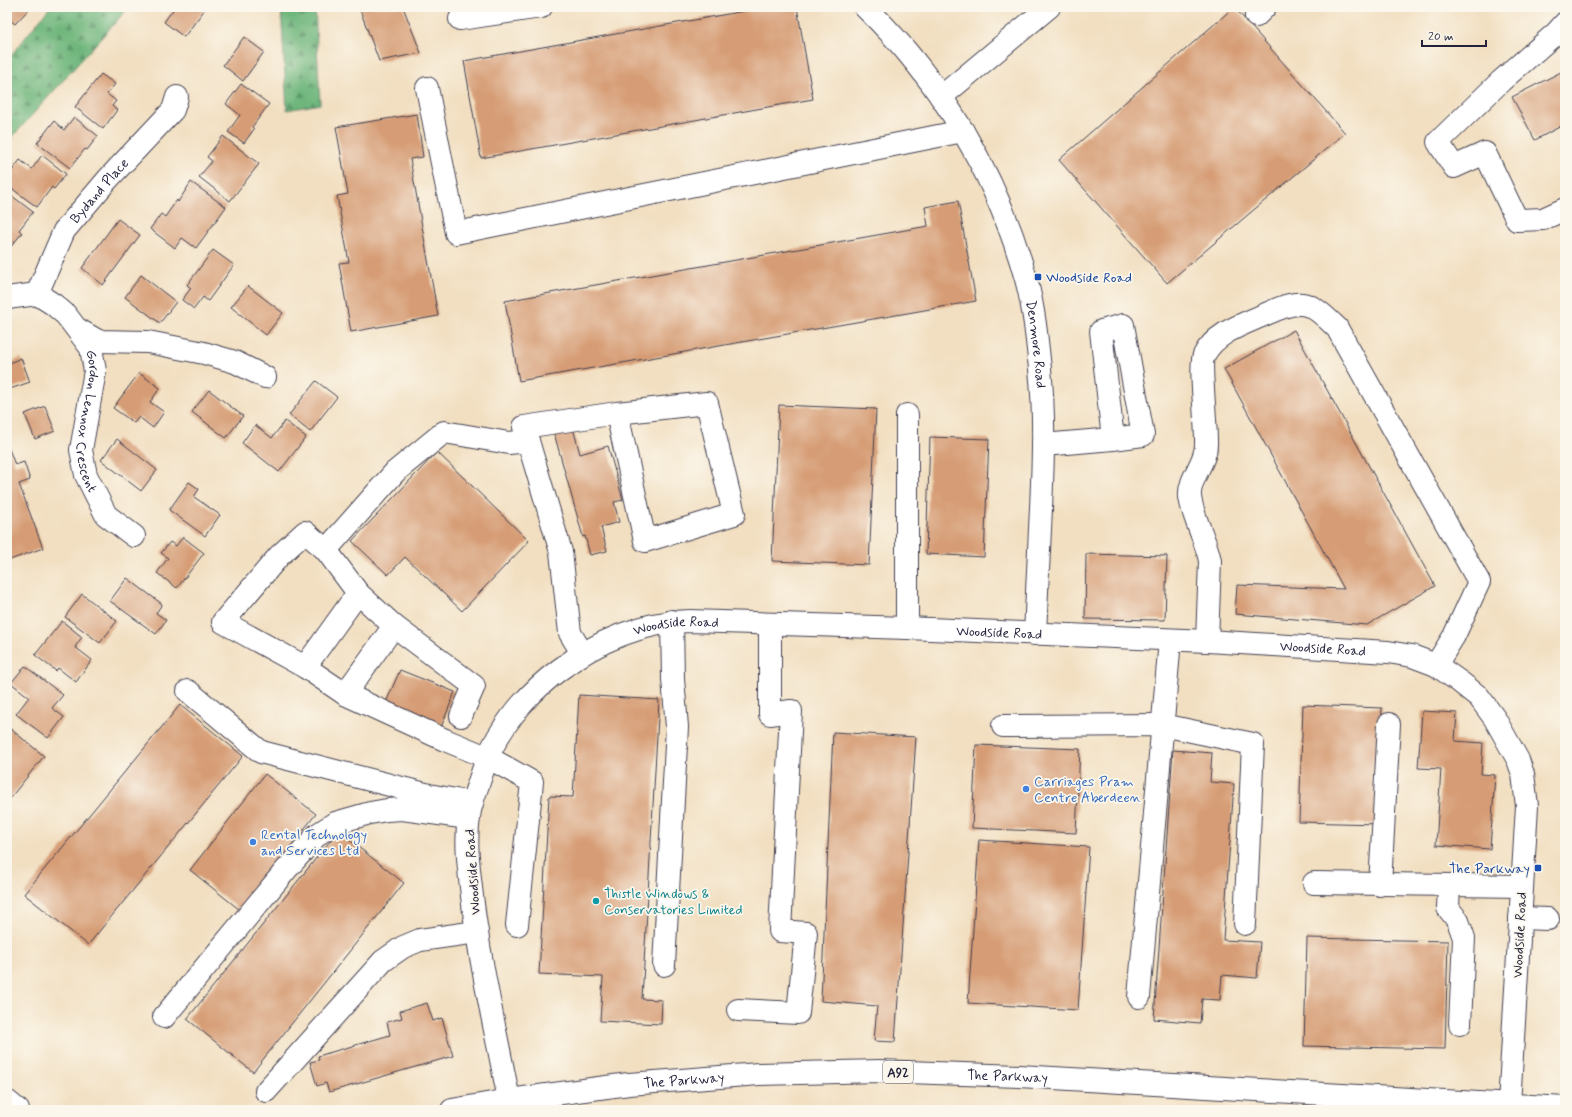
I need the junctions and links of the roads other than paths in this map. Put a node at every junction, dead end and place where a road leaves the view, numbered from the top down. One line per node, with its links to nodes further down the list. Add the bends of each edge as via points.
1 (541, 7): 4 (street)
2 (865, 7): 8 (street, Denmore Road, via 907,52)
3 (1049, 7): 8 (street)
4 (460, 19)
5 (1565, 23): 10 (street, via 1438,142 1454,167 1485,153 1517,220 1543,219)
6 (427, 88): 9 (street, via 456,233)
7 (177, 97): 11 (street, Bydand Place, via 173,110 108,179 64,232)
8 (941, 97): 9 (street, Denmore Road)
9 (963, 131): 19 (street, Denmore Road, via 997,197 1012,233 1026,281 1036,331)
10 (1565, 209)
11 (37, 294): 12 (street); 13 (street, Gordon Lennox Crescent, via 66,315)
12 (7, 298)
13 (79, 330): 14 (street, via 98,341 148,342 204,353 235,362); 20 (street, Gordon Lennox Crescent, via 91,348 95,371 81,450 86,475 106,515)
14 (265, 377)
15 (617, 413): 15 (street, via 707,403 734,514 645,541); 18 (street, via 524,427)
16 (907, 414): 26 (street)
17 (1112, 439): 19 (street)
18 (528, 441): 21 (street, via 509,444 444,432 395,472); 30 (street, via 561,552 570,633)
19 (1043, 445): 27 (street, Denmore Road)
20 (134, 536)
21 (326, 550): 22 (street); 32 (street, via 304,532 223,622)
22 (358, 593): 25 (street); 32 (street)
23 (672, 621): 24 (street, Woodside Road); 30 (street, Woodside Road, via 645,626); 50 (street, via 677,727)
24 (770, 624): 26 (street, Woodside Road); 52 (street, via 770,714 791,711 780,931 806,933 798,1013)
25 (394, 626): 34 (street); 35 (street, via 474,686)
26 (907, 628): 27 (street, Woodside Road)
27 (1035, 634): 28 (street, Woodside Road)
28 (1170, 640): 29 (street, Woodside Road); 37 (street)
29 (1207, 641): 31 (street, Woodside Road, via 1388,652 1412,656); 31 (street, via 1210,560 1190,497 1190,489 1206,448 1202,357 1214,340 1228,332 1284,306 1298,303 1311,306 1337,328 1479,582 1454,636)
30 (582, 653): 39 (street, Woodside Road, via 541,683 510,719 492,748)
31 (1436, 665): 44 (street, Woodside Road, via 1479,697 1495,719 1518,760 1523,774 1527,806)
32 (305, 667): 34 (street)
33 (188, 691): 40 (street, via 260,752 429,795)
34 (345, 694): 39 (street)
35 (461, 716)
36 (1389, 724): 42 (street)
37 (1164, 725): 38 (street); 48 (street, via 1253,744); 51 (street)
38 (1003, 726)
39 (489, 758): 40 (street, Woodside Road); 47 (street, via 532,782)
40 (470, 810): 49 (street, Woodside Road, via 468,860); 53 (street, via 387,810 334,823 318,834 285,871)
41 (1314, 883): 42 (street)
42 (1380, 885): 43 (street)
43 (1448, 885): 44 (street); 54 (street, via 1448,908 1458,921 1464,938)
44 (1522, 886): 45 (street, Woodside Road)
45 (1520, 918): 46 (street); 59 (street, Woodside Road)
46 (1548, 919)
47 (517, 924)
48 (1245, 924)
49 (477, 932): 55 (street, via 420,940 403,947 382,961); 56 (street, Woodside Road)
50 (664, 965)
51 (1139, 997)
52 (738, 1010)
53 (164, 1017)
54 (1460, 1024)
55 (266, 1091)
56 (509, 1100): 58 (street, The Parkway / A92, via 629,1084 759,1074 879,1071 1020,1076); 62 (street, The Parkway / A92)
57 (7, 1101): 61 (street)
58 (1347, 1103): 59 (street, The Parkway / A92)
59 (1509, 1105): 60 (street, The Parkway / A92)
60 (1565, 1108)
61 (18, 1110)
62 (452, 1110)

